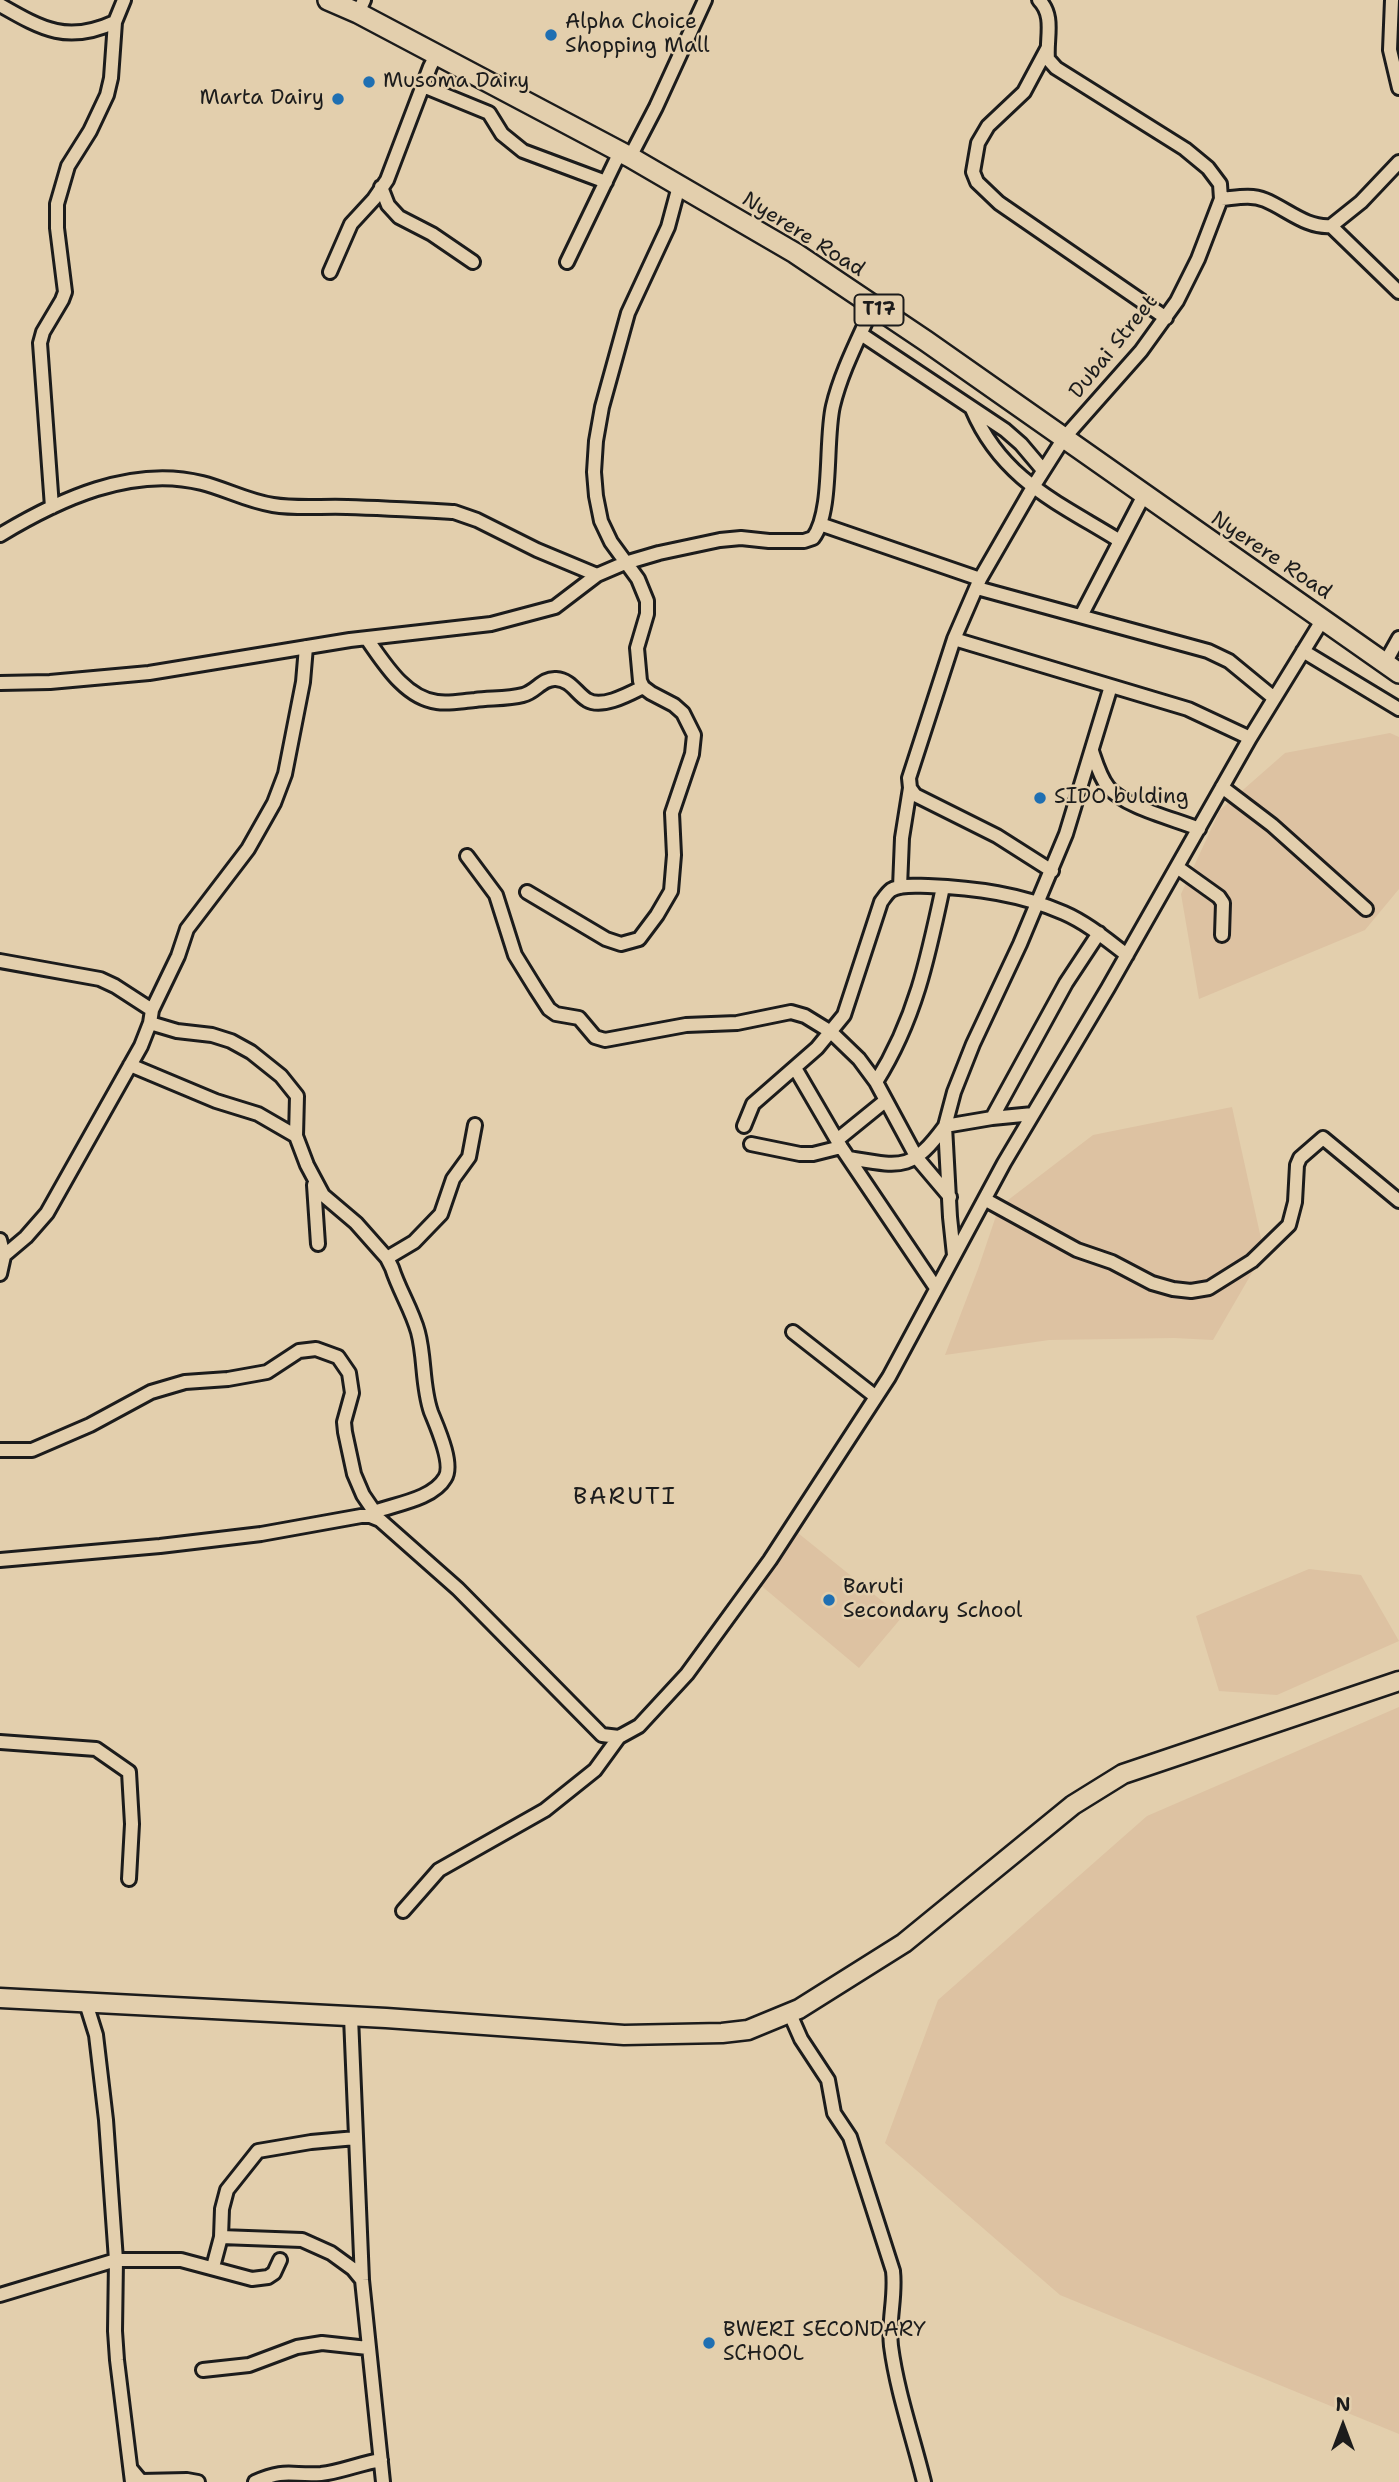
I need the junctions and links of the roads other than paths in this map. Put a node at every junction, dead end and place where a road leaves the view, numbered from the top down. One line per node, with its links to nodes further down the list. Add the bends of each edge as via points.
1 (124, 0): 8 (street)
2 (328, 0): 7 (main road, Nyerere Road / T17)
3 (705, 0): 13 (street, via 656,107)
4 (1039, 0): 9 (street, via 1049,22)
5 (1392, 0): 12 (street, via 1390,50)
6 (0, 5): 8 (street, via 57,33 85,33)
7 (361, 6): 10 (main road, Nyerere Road / T17)
8 (115, 22): 32 (street, via 107,95 68,166 56,211 65,292 43,332 40,358)
9 (1047, 49): 18 (street, via 1056,68 1208,168 1220,184); 25 (street, via 1024,92 982,134 973,163 977,182 999,203)
10 (436, 55): 11 (street); 13 (main road, Nyerere Road / T17)
11 (423, 86): 15 (street, via 489,113 507,140 523,151); 17 (street)
12 (1399, 88)
13 (625, 154): 15 (street); 16 (main road, Nyerere Road / T17)
14 (1399, 162): 19 (street)
15 (606, 182): 21 (street)
16 (679, 186): 24 (main road, Nyerere Road / T17, via 795,253); 36 (street, via 668,228 628,313 596,441 595,484 601,521)
17 (381, 187): 20 (street, via 399,217); 22 (street, via 351,225)
18 (1221, 199): 19 (street, via 1264,199 1314,225); 25 (street, Dubai Street, via 1198,258)
19 (1331, 226): 23 (street)
20 (473, 262)
21 (567, 262)
22 (330, 272)
23 (1399, 292)
24 (873, 306): 26 (street); 28 (main road, Nyerere Road / T17)
25 (1166, 318): 28 (street, Dubai Street)
26 (861, 334): 27 (street); 33 (street, via 833,406)
27 (972, 408): 29 (street, via 1021,444); 30 (street, via 992,447)
28 (1064, 438): 29 (street, Dubai Street); 31 (main road, Nyerere Road / T17)
29 (1043, 470): 30 (street, Dubai Street)
30 (1032, 487): 35 (street); 38 (street, Dubai Street)
31 (1144, 495): 35 (street); 40 (main road, Nyerere Road / T17)
32 (52, 507): 34 (street); 37 (street, via 116,484 164,478 201,482 274,505 454,512)
33 (820, 524): 36 (street, via 813,538 804,541 720,540); 38 (street)
34 (0, 535)
35 (1120, 541): 39 (street)
36 (625, 563): 37 (street); 49 (street, via 647,601 637,648)
37 (597, 575): 42 (street, via 544,612 491,624)
38 (979, 584): 39 (street); 43 (street, Dubai Street)
39 (1082, 616): 50 (street, via 1208,651)
40 (1322, 619): 45 (street); 46 (main road, Nyerere Road / T17)
41 (1399, 638): 46 (street)
42 (367, 639): 44 (street); 49 (street, via 389,670 418,696 440,703 521,695 548,679 565,681 595,702)
43 (954, 639): 48 (street); 55 (street, Dubai Street, via 915,756)
44 (306, 647): 47 (street, via 149,673); 69 (street, via 285,774 274,803 241,859 187,929)
45 (1303, 651): 50 (street); 51 (street)
46 (1392, 668)
47 (0, 683)
48 (1111, 686): 52 (street, via 1188,709); 53 (street)
49 (643, 687): 62 (street, via 684,713 694,735 672,813 672,884 664,904 639,939 621,944)
50 (1274, 698): 52 (street)
51 (1399, 709)
52 (1250, 738): 54 (street)
53 (1091, 751): 56 (street, via 1114,793); 59 (street)
54 (1222, 787): 56 (street); 64 (street)
55 (910, 788): 59 (street, via 925,801 997,836); 60 (street, Dubai Street)
56 (1199, 829): 58 (street)
57 (467, 856): 70 (street, via 494,891 516,956 549,1009 579,1018 595,1037 605,1040 790,1012)
58 (1177, 867): 66 (street, via 1219,897); 67 (street)
59 (1052, 871): 63 (street)
60 (900, 887): 61 (street); 70 (street, via 889,891 881,902 853,992)
61 (943, 887): 63 (street); 73 (street, via 909,1021)
62 (527, 892)
63 (1038, 902): 65 (street); 79 (street, via 973,1044)
64 (1366, 909)
65 (1099, 933): 67 (street); 76 (street, via 1066,982)
66 (1222, 935)
67 (1126, 955): 75 (street)
68 (0, 961): 69 (street, via 100,979)
69 (151, 1016): 71 (street); 80 (street, via 231,1041 267,1064 297,1096)
70 (831, 1032): 72 (street); 73 (street)
71 (130, 1065): 80 (street, via 258,1114); 91 (street, via 47,1213)
72 (795, 1068): 78 (street, via 753,1104); 82 (street)
73 (876, 1082): 74 (street)
74 (885, 1101): 82 (street); 83 (street)
75 (1033, 1114): 76 (street); 86 (street)
76 (992, 1118): 79 (street)
77 (475, 1125): 92 (street, via 469,1157 453,1179 441,1214 414,1241)
78 (744, 1126)
79 (945, 1126): 83 (street); 85 (street)
80 (296, 1136): 84 (street)
81 (751, 1144): 82 (street, via 800,1154)
82 (843, 1148): 83 (street, via 900,1164); 94 (street)
83 (917, 1158): 85 (street)
84 (314, 1180): 89 (street); 92 (street, via 323,1195)
85 (950, 1197): 90 (street)
86 (986, 1200): 87 (street, via 1076,1250 1152,1283 1191,1291 1209,1288 1245,1266 1289,1225 1297,1165 1323,1138); 90 (street)
87 (1399, 1201)
88 (0, 1240): 91 (street)
89 (318, 1244)
90 (954, 1255): 94 (street)
91 (2, 1258): 93 (street)
92 (387, 1258): 98 (street, via 419,1335 425,1388 448,1469 438,1488)
93 (0, 1274)
94 (936, 1288): 96 (street)
95 (793, 1332): 96 (street)
96 (876, 1397): 101 (street, via 793,1527 687,1674 639,1726)
97 (0, 1450): 98 (street, via 32,1450 160,1389 267,1372 299,1351 316,1349 338,1357 349,1373 352,1393 345,1432 354,1474)
98 (377, 1516): 99 (street, via 261,1534); 101 (street, via 458,1589 591,1725 602,1735)
99 (0, 1560)
100 (1399, 1681): 107 (street, via 1123,1774 1073,1805 904,1943)
101 (618, 1737): 104 (street, via 595,1770 563,1797 439,1870)
102 (0, 1742): 103 (street, via 96,1749 129,1772)
103 (129, 1879)
104 (403, 1911)
105 (0, 1998): 106 (street)
106 (86, 2003): 108 (street); 111 (street, via 96,2035)
107 (790, 2014): 108 (street, via 722,2034 624,2035); 123 (street, via 828,2080 834,2113 850,2137 893,2271 891,2348)
108 (351, 2017): 109 (street)
109 (356, 2138): 110 (street, via 258,2151 227,2190); 114 (street)
110 (221, 2236): 113 (street); 114 (street, via 302,2240 340,2259)
111 (116, 2260): 113 (street, via 181,2260); 115 (street); 119 (street, via 114,2331)
112 (280, 2260): 113 (street, via 274,2273 255,2280)
113 (213, 2267)
114 (362, 2280): 116 (street)
115 (0, 2295)
116 (368, 2348): 117 (street, via 322,2343 249,2365); 118 (street)
117 (203, 2370)
118 (381, 2460): 121 (street, via 322,2473 274,2474); 122 (street)
119 (132, 2475): 120 (street, via 141,2481)
120 (198, 2482)
121 (255, 2482)
122 (383, 2482)
123 (925, 2482)

